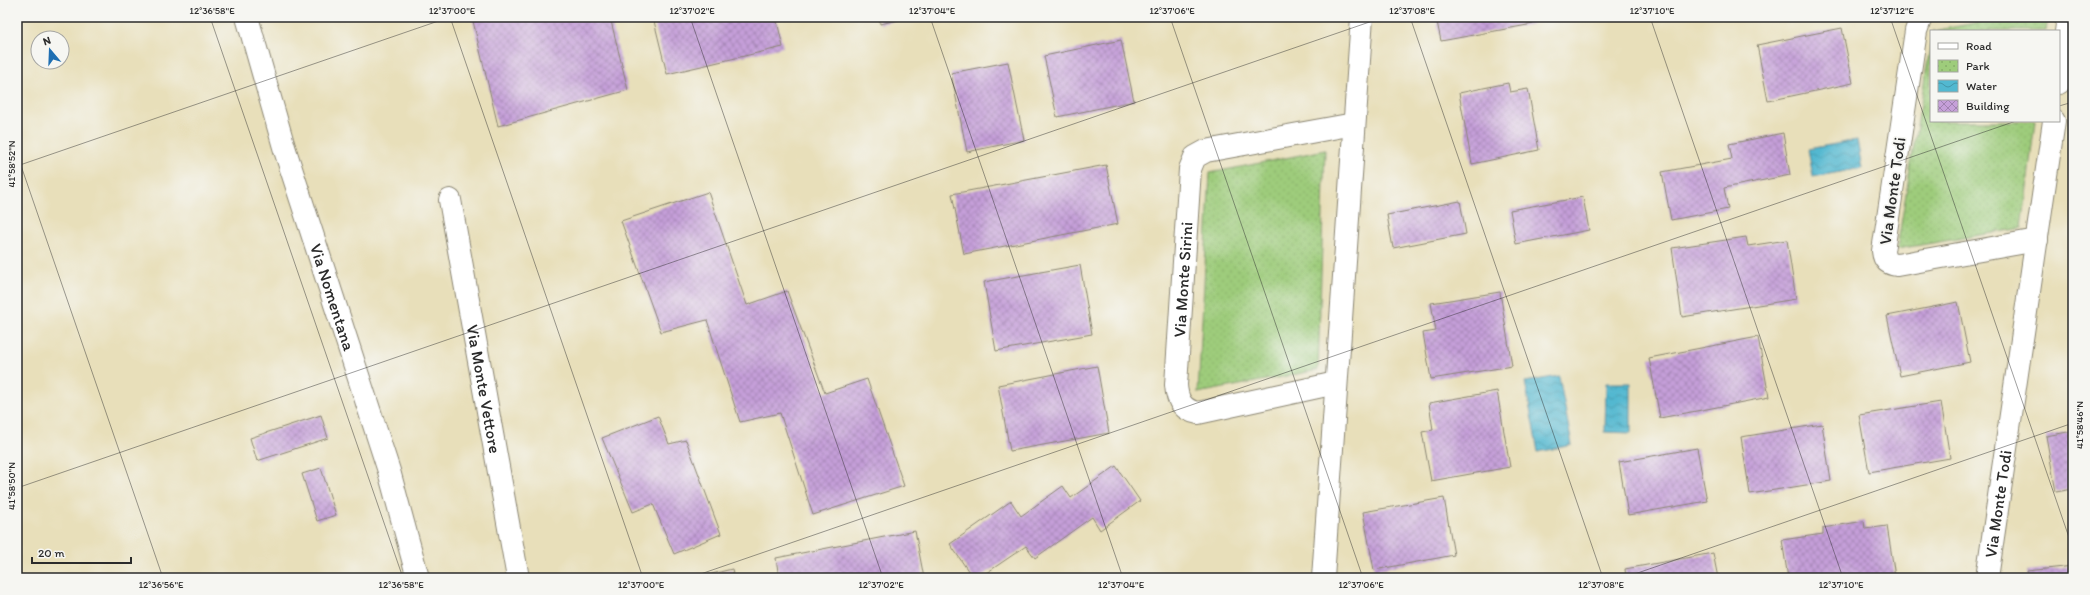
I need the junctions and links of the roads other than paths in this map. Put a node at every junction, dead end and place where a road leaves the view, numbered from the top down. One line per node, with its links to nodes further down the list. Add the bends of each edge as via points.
1 (247, 17): 11 (street, Via Nomentana, via 284,147 389,471)
2 (1362, 17): 7 (street)
3 (1921, 17): 9 (street, Via Monte Todi, via 1916,31 1883,251 1886,261 1897,265)
4 (2068, 17): 5 (street)
5 (2060, 76)
6 (2054, 122): 9 (street, Via Monte Todi)
7 (1354, 124): 10 (street); 10 (street, Via Monte Sirini, via 1200,153 1192,164 1189,185 1176,385 1179,402 1185,409 1198,413)
8 (450, 200): 12 (street, Via Monte Vettore)
9 (2037, 240): 14 (street, Via Monte Todi)
10 (1336, 383): 13 (street)
11 (418, 578)
12 (518, 578)
13 (1323, 578)
14 (1987, 578)

